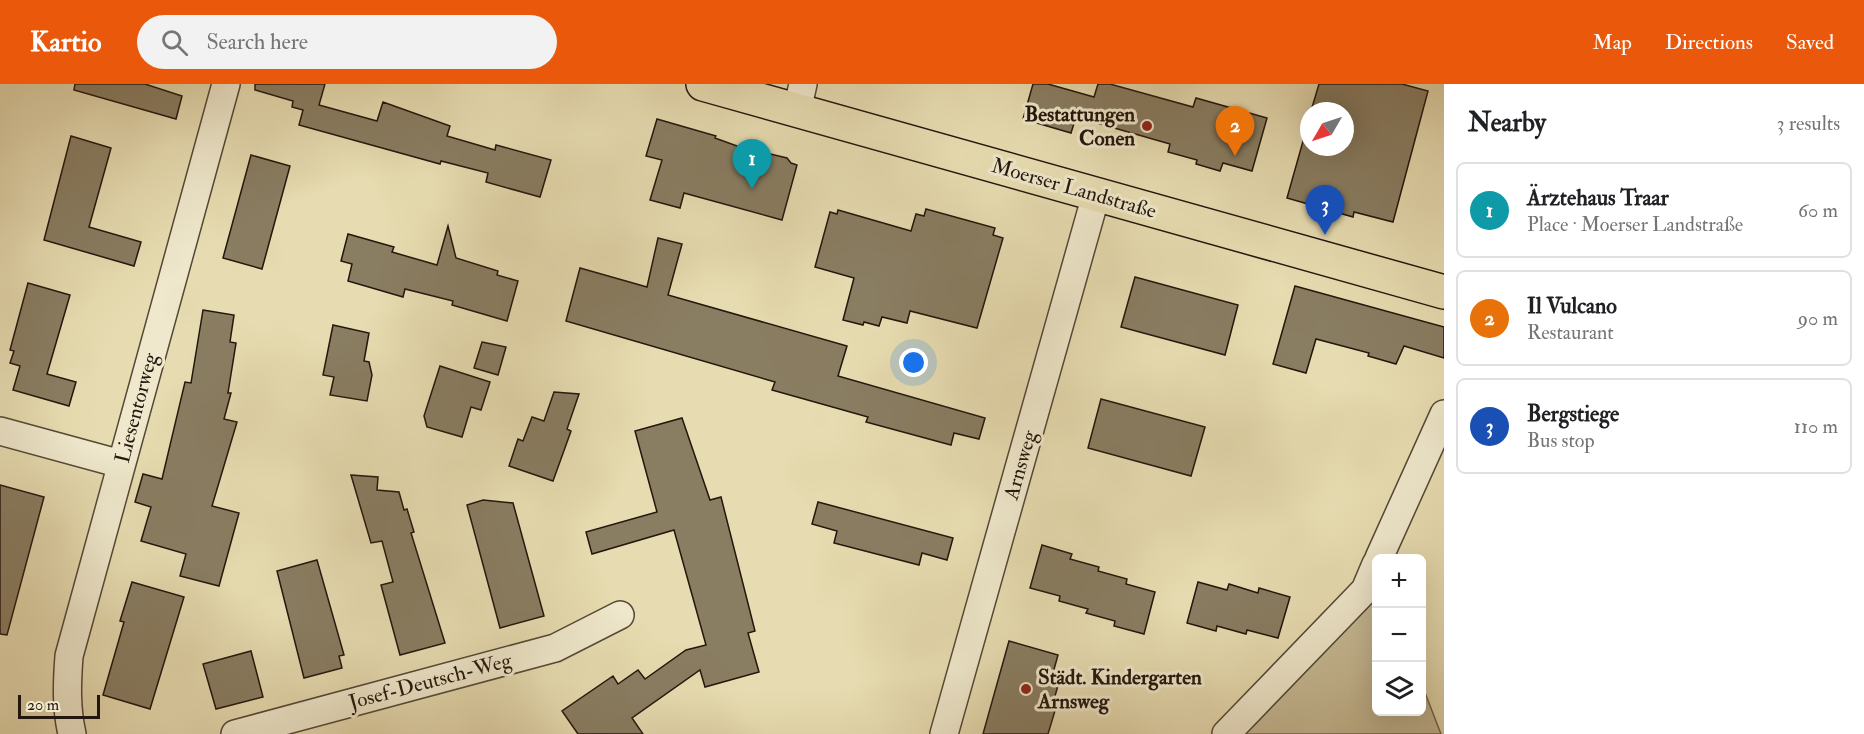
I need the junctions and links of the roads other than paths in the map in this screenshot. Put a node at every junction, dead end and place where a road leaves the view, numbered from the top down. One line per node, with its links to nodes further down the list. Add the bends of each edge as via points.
1 (226, 84): 8 (street, Liesentorweg)
2 (703, 84): 3 (main road, Moerser Landstraße)
3 (800, 97): 4 (main road, Moerser Landstraße)
4 (1096, 195): 5 (main road, Moerser Landstraße); 14 (street, Arnsweg)
5 (1444, 292)
6 (1444, 414): 9 (street)
7 (0, 431): 8 (street)
8 (121, 464): 12 (street, Liesentorweg, via 69,656 66,686)
9 (1381, 554)
10 (1372, 575): 15 (street, via 1365,590)
11 (620, 615): 13 (street, Josef-Deutsch-Weg, via 555,648)
12 (72, 734)
13 (235, 734)
14 (944, 734)
15 (1226, 734)

